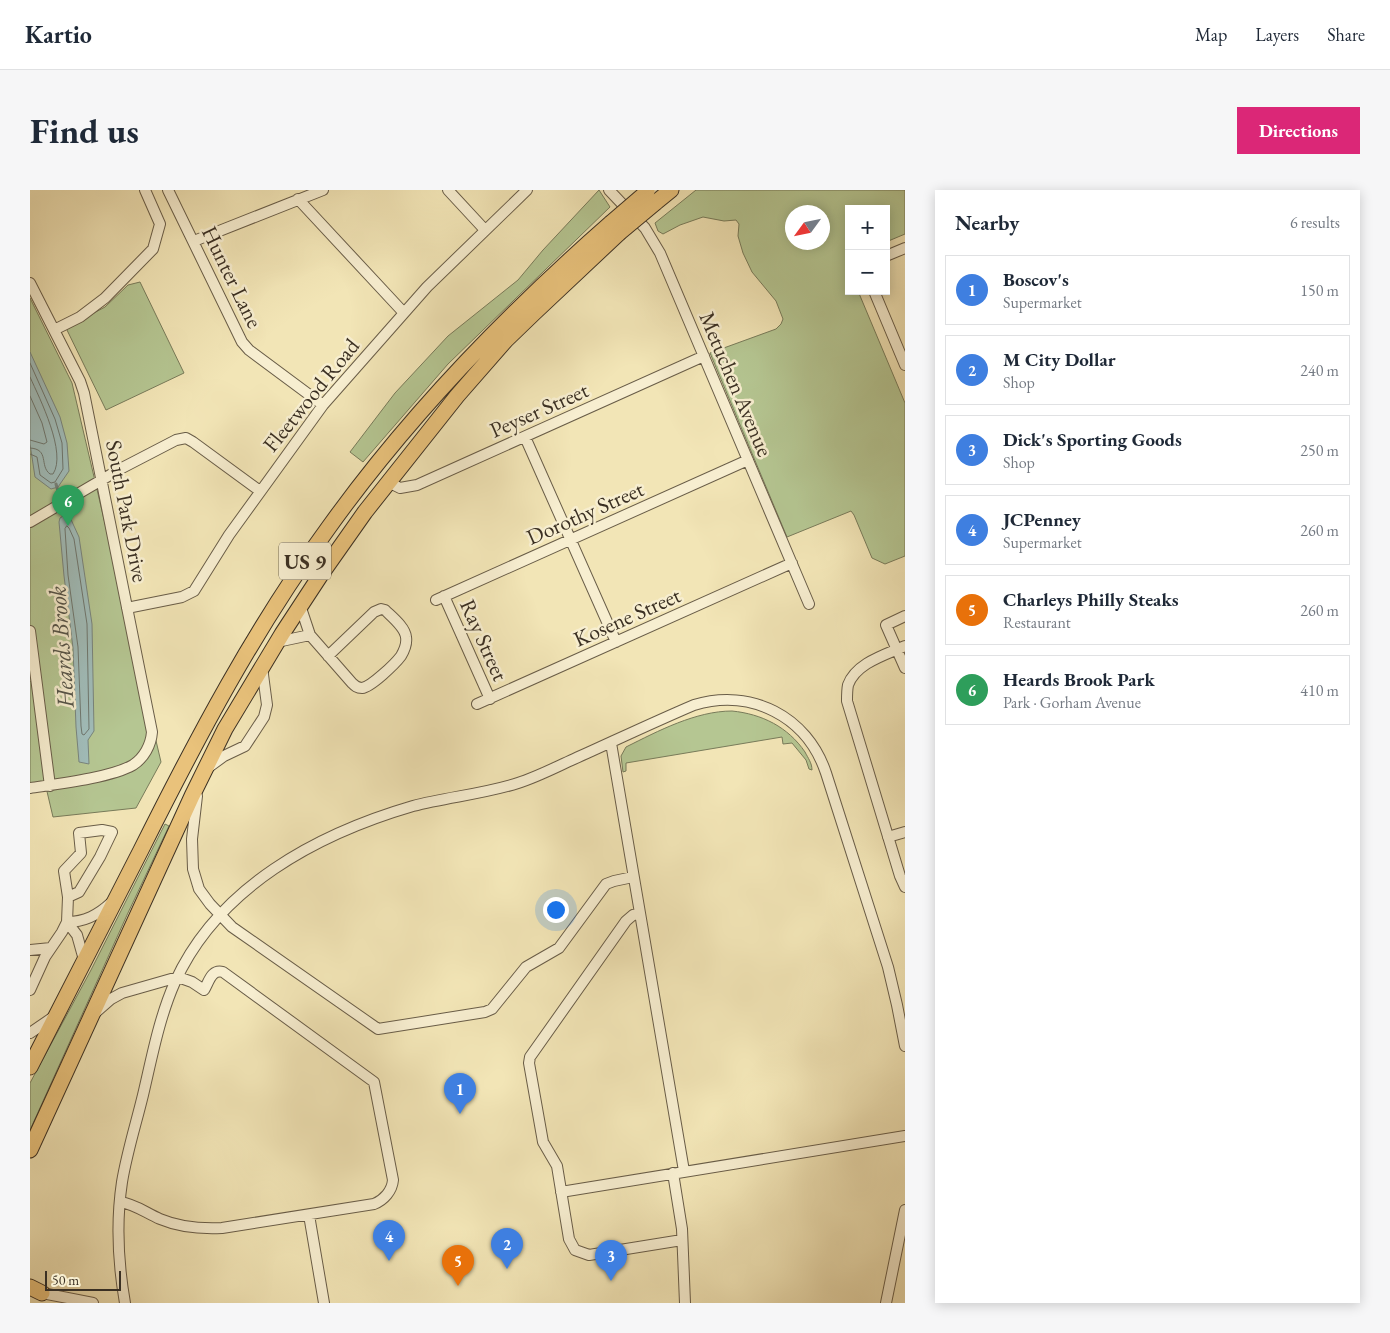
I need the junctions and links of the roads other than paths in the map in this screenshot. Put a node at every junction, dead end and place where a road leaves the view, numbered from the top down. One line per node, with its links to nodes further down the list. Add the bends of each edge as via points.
1 (145, 190): 18 (street, via 160,224 153,249 105,298 80,317)
2 (168, 190): 12 (street, Hunter Lane)
3 (323, 190): 9 (street)
4 (448, 190): 11 (street)
5 (527, 190): 11 (street, Fleetwood Road)
6 (609, 190): 19 (street, Metuchen Avenue, via 656,244)
7 (671, 190): 8 (highway, US 9)
8 (650, 195): 10 (highway, US 9, bridge)
9 (298, 199): 12 (street); 17 (street)
10 (615, 228): 25 (highway, US 9, via 566,282 506,340 456,396); 55 (highway, US 9, via 522,304 470,356 396,440 327,528 227,684)
11 (485, 230): 17 (street, Fleetwood Road)
12 (194, 242): 21 (street, Hunter Lane, via 245,346)
13 (905, 248): 14 (street)
14 (890, 254)
15 (30, 283): 18 (street, South Park Drive)
16 (876, 295): 20 (street)
17 (404, 312): 21 (street, Fleetwood Road)
18 (54, 330): 24 (street, South Park Drive, via 82,387)
19 (704, 356): 22 (street, Peyser Street); 23 (street, Metuchen Avenue)
20 (905, 365)
21 (323, 405): 26 (street, Fleetwood Road)
22 (525, 437): 25 (street, Peyser Street, via 411,487 400,488); 28 (street)
23 (748, 460): 28 (street, Dorothy Street); 29 (street, Metuchen Avenue)
24 (102, 479): 26 (street, via 176,440 186,438); 27 (street); 33 (street, South Park Drive)
25 (388, 482): 32 (highway, US 9)
26 (260, 491): 33 (street, Fleetwood Road, via 194,591 182,597)
27 (30, 522)
28 (571, 540): 30 (street, Dorothy Street); 38 (street)
29 (792, 563): 31 (street, Metuchen Avenue); 38 (street, Kosene Street)
30 (440, 598): 44 (street, Ray Street)
31 (809, 604)
32 (300, 605): 36 (street); 37 (highway, US 9)
33 (127, 608): 48 (street, South Park Drive, via 151,740 143,756 122,770)
34 (905, 616): 39 (street, via 886,624)
35 (30, 631): 43 (street)
36 (310, 635): 37 (street); 40 (street)
37 (276, 642): 41 (highway, US 9)
38 (616, 642): 44 (street, Kosene Street)
39 (900, 648): 42 (street); 51 (street, via 862,667 852,676 847,701)
40 (328, 656): 40 (street, via 357,688 363,688 401,655 407,636 402,627 381,609)
41 (262, 666): 47 (highway, US 9); 47 (street, via 267,705 264,717 249,742 210,765)
42 (905, 668)
43 (32, 670): 48 (street)
44 (490, 699): 45 (street, Kosene Street)
45 (477, 704)
46 (611, 742): 52 (street); 57 (street, via 520,782 411,807 332,837 279,865 243,892); 67 (street, via 688,708 716,701 763,706 801,730 816,750 826,773 888,967)
47 (200, 778): 57 (street, via 194,816 193,869 202,894); 65 (highway, US 9)
48 (50, 786): 49 (street)
49 (30, 788)
50 (905, 832): 51 (street)
51 (888, 837): 53 (street)
52 (633, 877): 56 (street); 57 (street, via 606,884 559,948 526,967 494,1008 380,1029 239,932)
53 (905, 887)
54 (68, 897): 54 (street, via 64,871 81,853 79,833 112,832 79,892); 58 (street)
55 (116, 899): 58 (street, via 92,917); 61 (highway, US 9)
56 (640, 913): 72 (street); 73 (street, via 628,918 529,1059 542,1142 557,1166)
57 (220, 915): 62 (street, via 198,943)
58 (67, 922): 59 (street); 61 (street, via 77,935)
59 (51, 948): 60 (street); 63 (street)
60 (30, 950)
61 (84, 960): 64 (highway, US 9)
62 (178, 977): 65 (street, via 122,993); 74 (street, via 158,1033); 76 (street, via 204,990 214,973 223,972 376,1084 393,1184 384,1199 374,1204)
63 (30, 990)
64 (58, 1012): 66 (street); 68 (highway, US 9)
65 (89, 1019): 70 (highway, US 9)
66 (30, 1033)
67 (905, 1046)
68 (30, 1067)
69 (905, 1136): 72 (street)
70 (32, 1145): 71 (highway)
71 (30, 1160)
72 (678, 1172): 73 (street); 77 (street)
73 (561, 1192): 77 (street, via 572,1247 577,1252 589,1255)
74 (120, 1202): 76 (street, via 168,1222 209,1229); 81 (street, via 119,1267)
75 (905, 1210): 84 (street)
76 (308, 1215): 82 (street)
77 (682, 1240): 83 (street)
78 (34, 1291): 79 (street)
79 (67, 1301): 80 (street)
80 (93, 1303)
81 (125, 1303)
82 (324, 1303)
83 (685, 1303)
84 (886, 1303)

